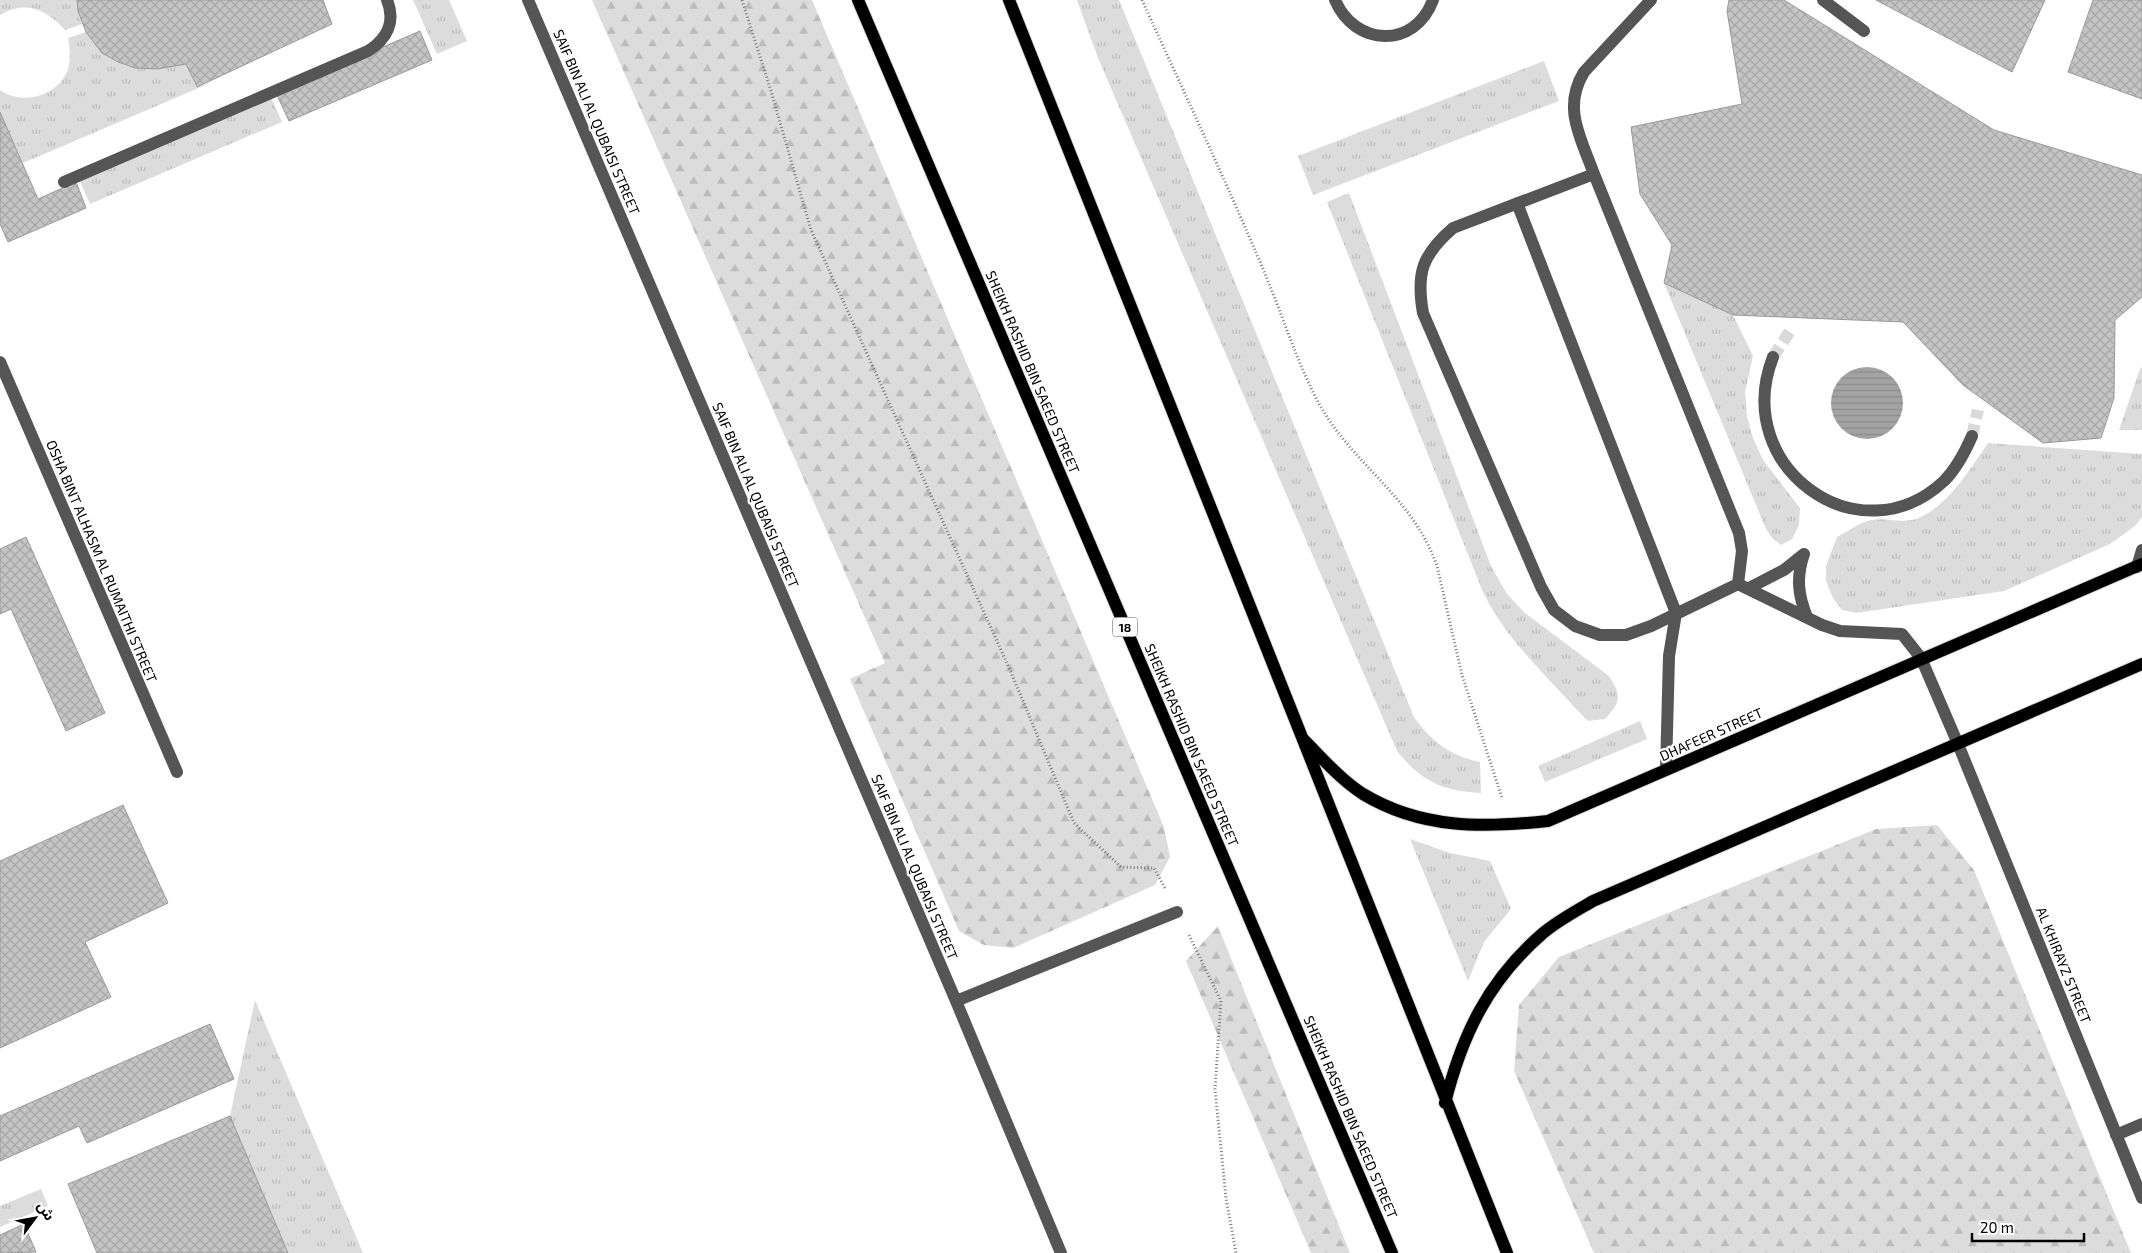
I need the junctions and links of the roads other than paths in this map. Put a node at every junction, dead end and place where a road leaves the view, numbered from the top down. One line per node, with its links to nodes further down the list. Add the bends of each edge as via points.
1 (387, 0): 13 (street, via 390,26 385,37 368,51)
2 (528, 0): 30 (street, SAIF BIN ALI AL QUBAISI STREET)
3 (858, 0): 36 (main road, SHEIKH RASHID BIN SAEED STREET / 18)
4 (1009, 0): 10 (main road)
5 (1017, 0): 10 (street)
6 (1335, 0): 7 (street, via 1344,17 1354,26 1380,36 1407,31 1427,14)
7 (1435, 0)
8 (1651, 0): 12 (street, via 1584,72 1576,85 1573,115)
9 (1823, 0): 11 (street)
10 (1016, 15): 25 (main road)
11 (1864, 31)
12 (1594, 174): 14 (street); 20 (street, via 1738,533)
13 (64, 182)
14 (1517, 203): 21 (street); 21 (street, via 1453,228 1435,244 1423,265 1419,289 1423,313 1541,587 1554,610 1575,626 1600,635 1626,635)
15 (1773, 357): 17 (street, via 1766,373 1763,399 1771,441 1789,471 1815,494 1830,502 1846,507 1882,509 1923,496 1944,481 1961,460)
16 (0, 362): 28 (street, OSHA BINT ALHASM AL RUMAITHI STREET)
17 (1972, 436)
18 (2142, 550): 19 (street)
19 (2139, 566): 23 (main road, DHAFEER STREET)
20 (1744, 586): 21 (street); 22 (street, AL KHIRAYZ STREET); 22 (street, via 1784,570 1804,554 1799,593)
21 (1676, 613): 27 (street, via 1669,656)
22 (1808, 617): 23 (street, AL KHIRAYZ STREET, via 1840,631 1902,634)
23 (1921, 658): 26 (street, AL KHIRAYZ STREET); 27 (main road, DHAFEER STREET)
24 (2142, 664): 26 (main road)
25 (1299, 734): 27 (main road, DHAFEER STREET, via 1362,794 1406,813 1453,825 1548,822); 31 (main road)
26 (1958, 744): 31 (main road, via 1593,900 1543,933 1496,984 1473,1021 1456,1061); 33 (street, AL KHIRAYZ STREET)
27 (1666, 770)
28 (177, 772)
29 (1177, 912): 30 (street)
30 (956, 1001): 35 (street, SAIF BIN ALI AL QUBAISI STREET)
31 (1445, 1103): 37 (main road)
32 (2142, 1124): 33 (street)
33 (2116, 1135): 34 (street, AL KHIRAYZ STREET)
34 (2142, 1198)
35 (1061, 1253)
36 (1392, 1253)
37 (1507, 1253)

